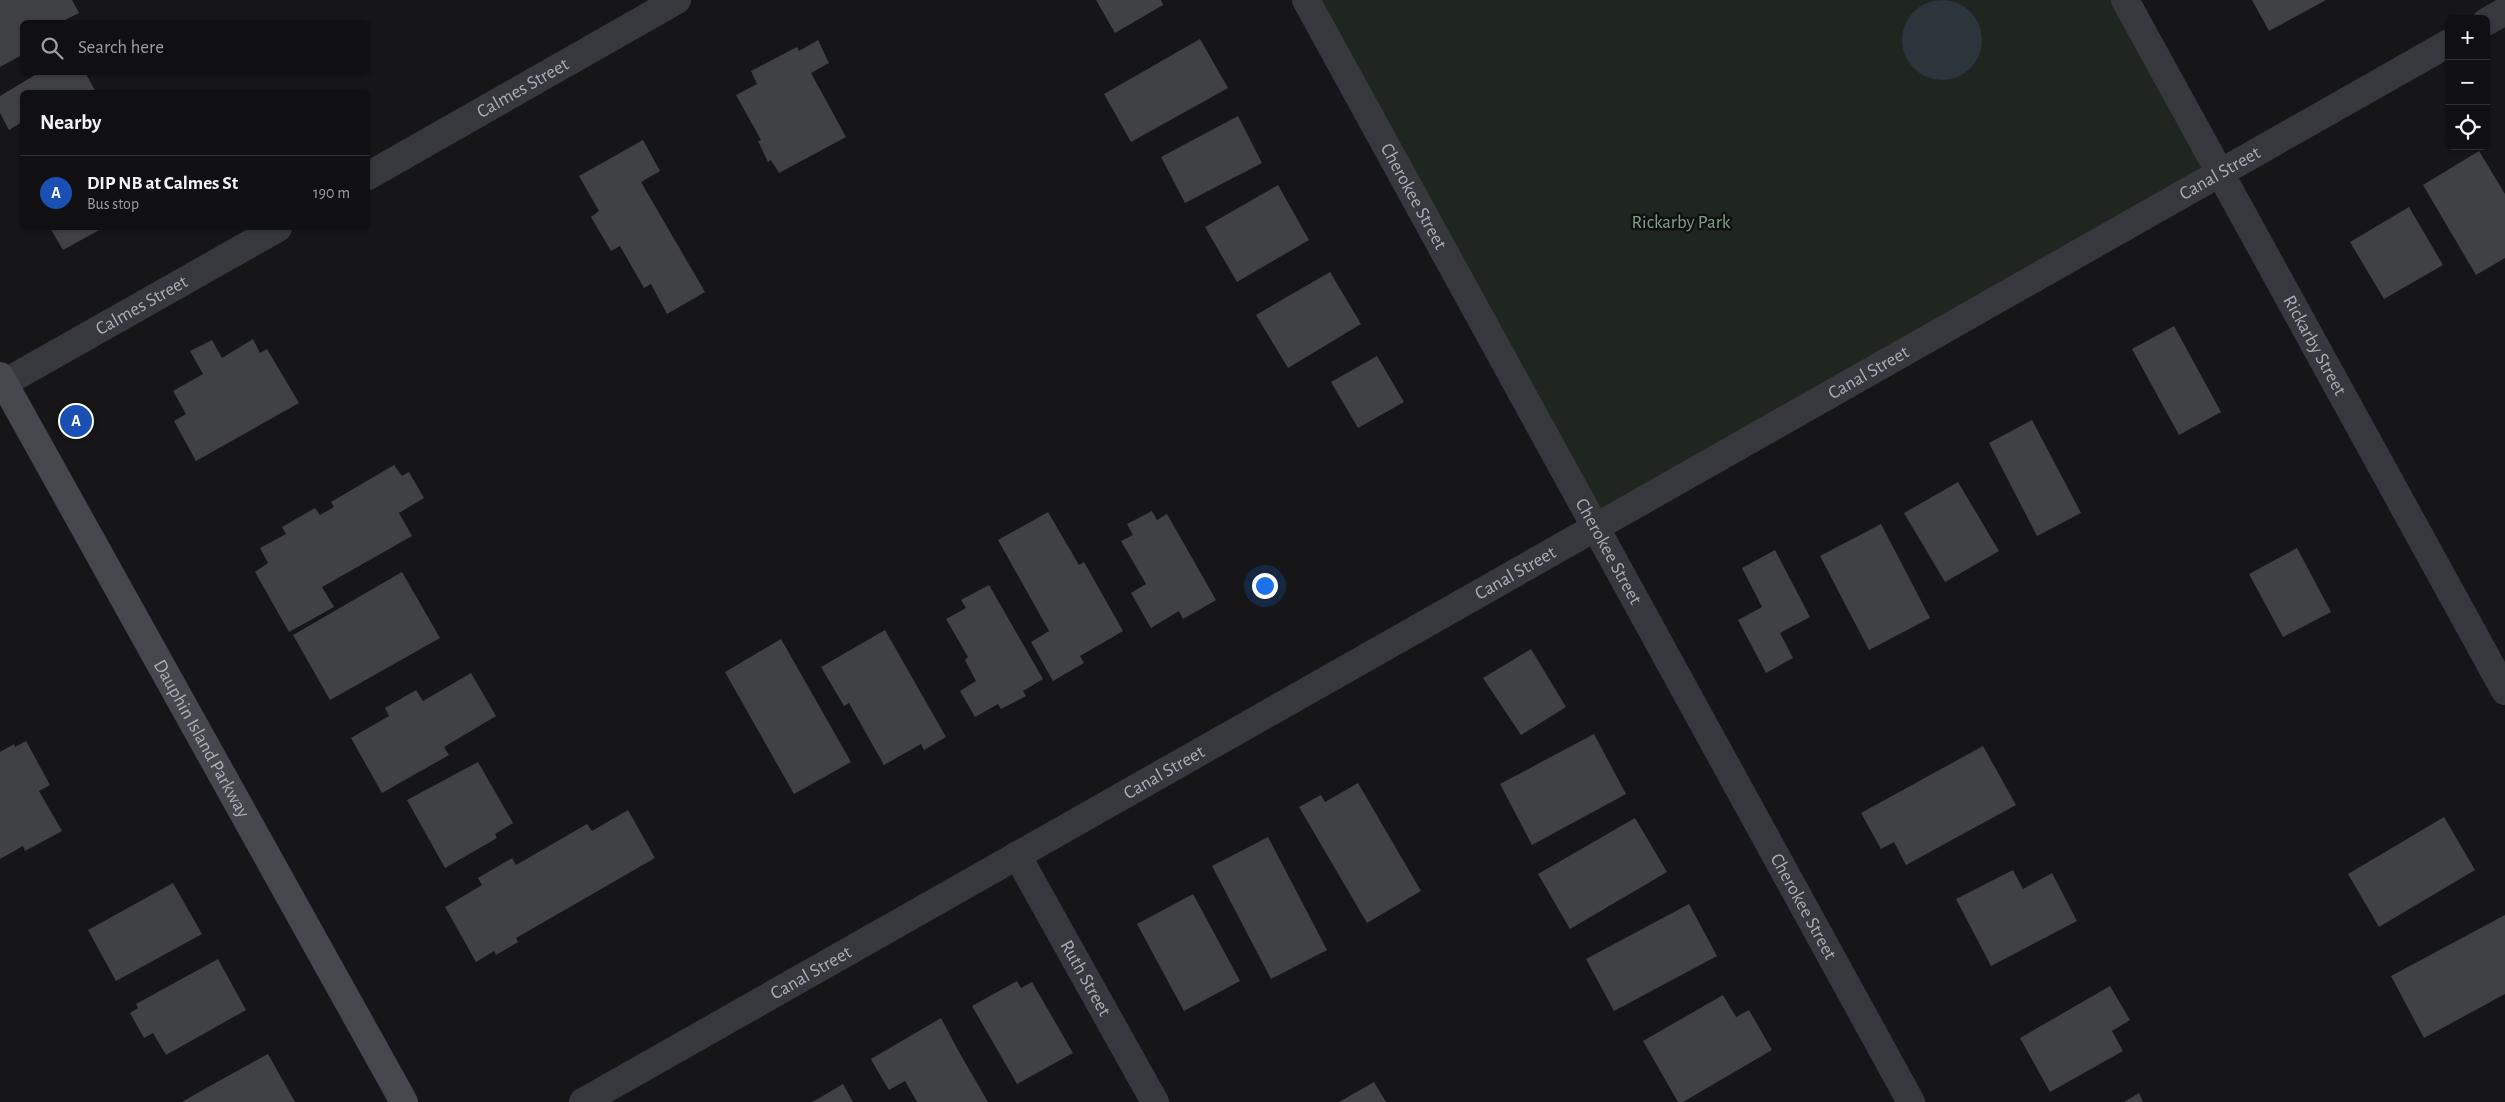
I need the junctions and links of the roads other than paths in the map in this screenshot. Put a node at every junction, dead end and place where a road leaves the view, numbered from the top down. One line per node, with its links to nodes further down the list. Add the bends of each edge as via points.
1 (677, 0): 8 (street, Calmes Street)
2 (1306, 0): 11 (street, Cherokee Street)
3 (2125, 0): 7 (street, Rickarby Street)
4 (2505, 11): 5 (street)
5 (2490, 20)
6 (2445, 45): 7 (street, Canal Street)
7 (2220, 172): 11 (street, Canal Street); 12 (street, Rickarby Street)
8 (370, 175)
9 (274, 230): 10 (street, Calmes Street)
10 (2, 380): 14 (main road, Dauphin Island Parkway)
11 (1594, 527): 13 (street, Canal Street); 17 (street, Cherokee Street)
12 (2505, 691)
13 (1017, 855): 15 (street, Canal Street); 16 (street, Ruth Street)
14 (404, 1102)
15 (583, 1102)
16 (1155, 1102)
17 (1910, 1102)

